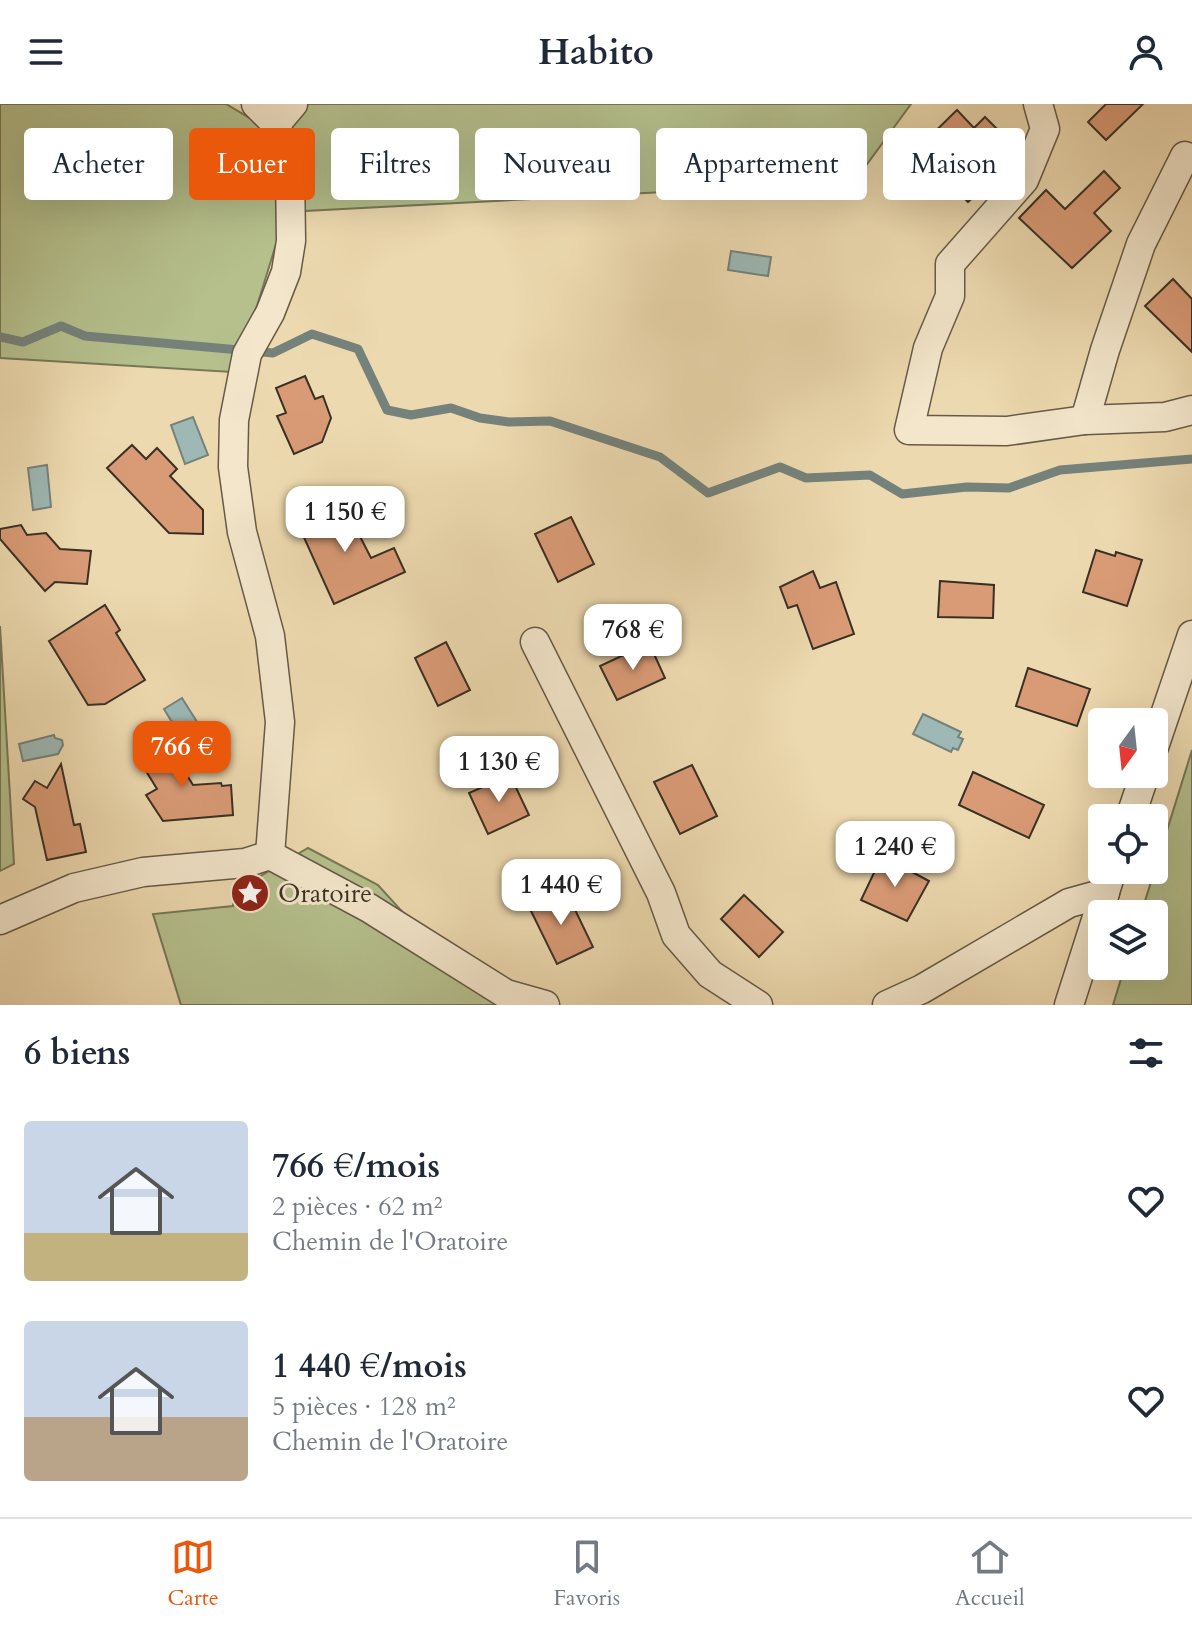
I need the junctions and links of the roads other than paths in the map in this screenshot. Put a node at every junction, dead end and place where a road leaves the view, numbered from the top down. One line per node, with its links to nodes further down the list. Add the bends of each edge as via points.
1 (1038, 104): 5 (street, via 1045,129 1024,180 950,264 950,296 928,348 909,430 1007,431)
2 (275, 111): 9 (street, via 290,171 291,241 281,286 252,344 236,407 233,467 242,532 270,636 280,722)
3 (1185, 156): 5 (street, via 1141,244)
4 (1192, 410): 5 (street, via 1165,417)
5 (1085, 420)
6 (1192, 635): 8 (street)
7 (535, 642): 14 (street, via 661,893 676,935 710,974)
8 (1167, 708)
9 (270, 855): 12 (street, via 245,863 143,872 74,888); 13 (street, via 369,908 506,994)
10 (1103, 884): 15 (street)
11 (1107, 884): 16 (street)
12 (0, 920)
13 (545, 1005)
14 (758, 1005)
15 (887, 1005)
16 (1069, 1005)

